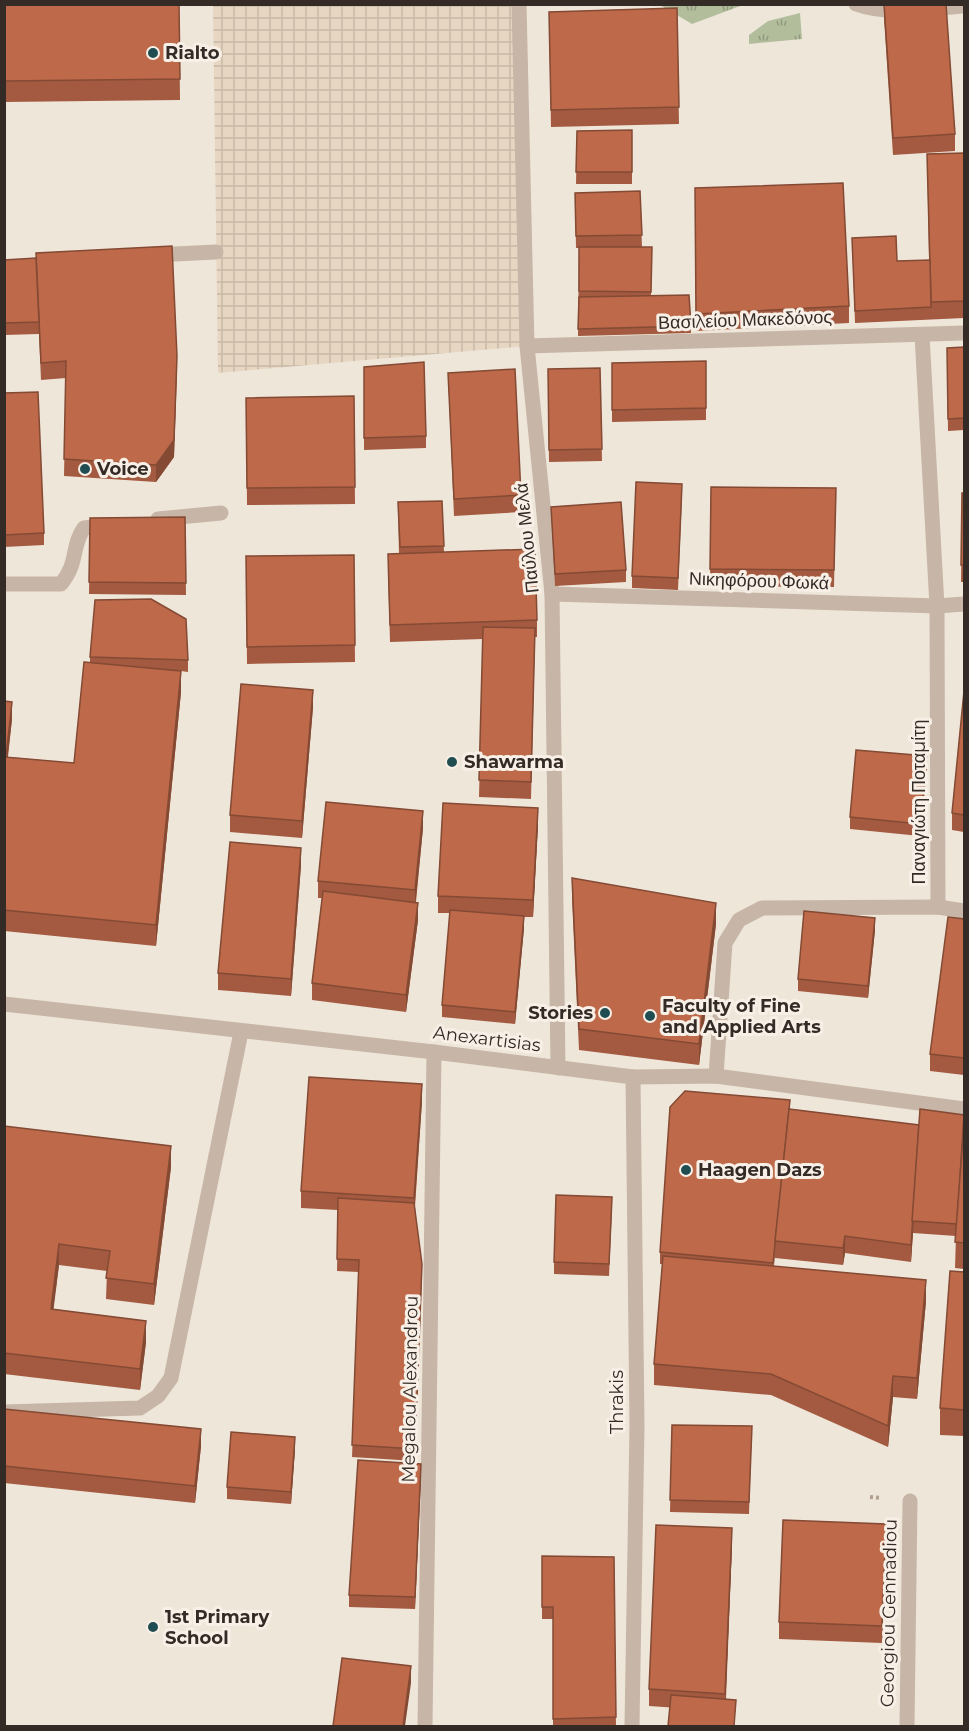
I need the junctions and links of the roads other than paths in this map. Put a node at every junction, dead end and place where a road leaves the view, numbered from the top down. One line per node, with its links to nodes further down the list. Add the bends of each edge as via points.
1 (519, 4): 8 (street, Παύλου Μελά)
2 (856, 4): 3 (street, via 906,10)
3 (964, 6)
4 (216, 252): 5 (street)
5 (134, 256)
6 (964, 333): 7 (street, Βασιλείου Μακεδόνος)
7 (922, 335): 8 (street, Βασιλείου Μακεδόνος); 13 (street, Παναγιώτη Ποταμίτη)
8 (527, 346): 11 (street, Παύλου Μελά)
9 (221, 513): 10 (street, via 84,528 74,565 61,584)
10 (4, 584)
11 (552, 594): 13 (street, Νικηφόρου Φωκά); 19 (street, Παύλου Μελά)
12 (964, 604): 13 (street, Νικηφόρου Φωκά)
13 (937, 606): 14 (street, Παναγιώτη Ποταμίτη)
14 (938, 907): 15 (street); 20 (street, Παναγιώτη Ποταμίτη, via 762,908 739,920 725,943)
15 (964, 911)
16 (4, 1004): 17 (street, Anexartisias)
17 (241, 1032): 18 (street, Anexartisias); 23 (street, via 171,1378 158,1396 140,1408)
18 (434, 1052): 19 (street, Anexartisias); 25 (street, Megalou Alexandrou)
19 (558, 1068): 21 (street, Anexartisias)
20 (716, 1076): 21 (street, Anexartisias); 22 (street, Anexartisias)
21 (633, 1077): 26 (street, Thrakis, via 638,1425)
22 (964, 1108)
23 (4, 1412)
24 (910, 1501): 27 (street, Georgiou Gennadiou)
25 (425, 1726)
26 (632, 1726)
27 (906, 1726)

